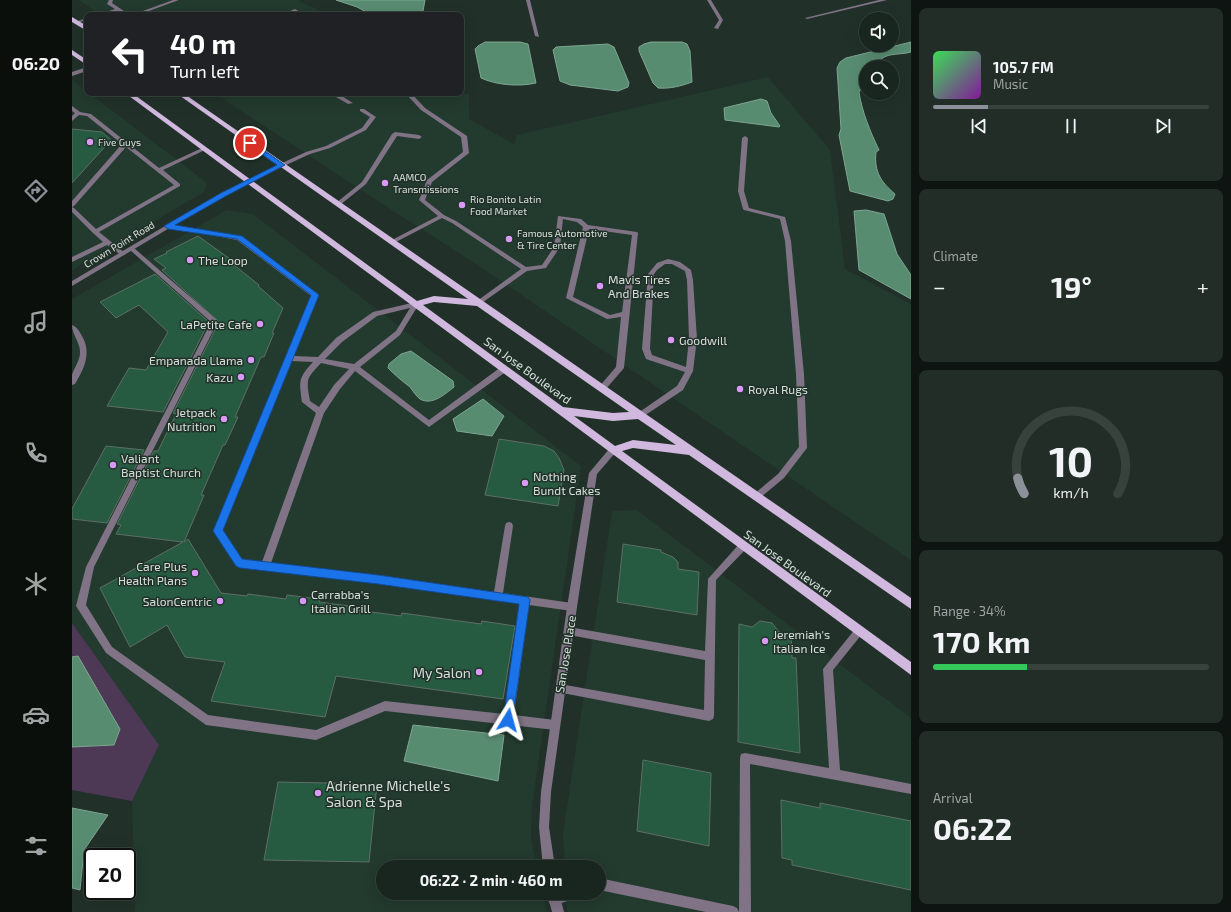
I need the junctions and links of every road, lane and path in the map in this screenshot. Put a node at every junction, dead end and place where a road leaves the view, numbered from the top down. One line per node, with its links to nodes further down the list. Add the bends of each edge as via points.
1 (111, 0): 6 (street, via 109,3)
2 (177, 0): 9 (street)
3 (528, 0): 15 (street)
4 (709, 0): 14 (street, via 721,20)
5 (885, 0): 10 (street)
6 (118, 9): 7 (street); 8 (street)
7 (108, 12)
8 (123, 12)
9 (143, 12)
10 (807, 18)
11 (84, 19): 12 (street)
12 (74, 21): 13 (main road)
13 (84, 27)
14 (716, 28)
15 (537, 36)
16 (73, 53): 17 (main road); 18 (main road)
17 (84, 55)
18 (84, 61)
19 (84, 70): 20 (street)
20 (72, 74)
21 (132, 96): 33 (main road, San Jose Boulevard)
22 (184, 96): 34 (main road)
23 (338, 96): 25 (street)
24 (411, 96): 40 (street, via 423,109 464,136 466,153 429,181 422,200)
25 (350, 103)
26 (72, 108): 28 (street)
27 (362, 110): 34 (street, Crown Point Road, via 373,117 364,129)
28 (78, 113): 29 (street); 32 (street, via 89,115)
29 (72, 120)
30 (418, 137): 37 (street, via 395,134 364,183)
31 (745, 138): 67 (street, via 741,191 746,209 783,218 786,233 800,374 803,448 781,476)
32 (125, 144): 35 (street); 38 (street)
33 (204, 149): 35 (street); 36 (main road, San Jose Boulevard)
34 (282, 165): 36 (street, Crown Point Road); 37 (main road)
35 (159, 170): 43 (street, via 178,185)
36 (248, 182): 41 (street, Crown Point Road); 52 (main road, San Jose Boulevard)
37 (338, 204): 45 (main road)
38 (72, 205)
39 (72, 209): 43 (street)
40 (442, 216): 45 (street); 49 (street)
41 (168, 226): 46 (street, Crown Point Road); 55 (street, via 239,238 315,295)
42 (586, 227): 49 (street, via 579,220 560,217 557,247 544,267); 53 (street, via 635,233); 53 (street, via 569,298 609,317)
43 (95, 232): 44 (street)
44 (108, 242): 47 (street); 48 (street)
45 (392, 242): 51 (main road)
46 (132, 249): 47 (street, Crown Point Road); 80 (street, via 215,322 90,567 81,606 109,650 206,720 316,735 385,706)
47 (123, 254): 50 (street, Crown Point Road)
48 (72, 260)
49 (524, 269): 51 (street)
50 (72, 284)
51 (479, 303): 52 (main road, via 434,299); 61 (main road)
52 (416, 304): 56 (street, via 375,314 339,340); 57 (street, via 398,334); 58 (main road, San Jose Boulevard)
53 (625, 314): 61 (street, via 620,368)
54 (72, 327): 60 (street, via 82,340 84,355)
55 (289, 358): 56 (street); 70 (street, via 218,531 240,563)
56 (319, 360): 57 (street); 63 (street, via 307,373 303,383 306,402)
57 (355, 368): 58 (street, via 429,424); 63 (street, via 337,387)
58 (504, 369): 62 (main road, San Jose Boulevard)
59 (689, 371): 59 (street, via 693,339 688,270 676,262 661,262 651,274 646,349 649,357); 64 (street, via 680,388)
60 (72, 382)
61 (602, 388): 64 (main road)
62 (561, 411): 64 (main road, via 613,417); 65 (main road, San Jose Boulevard)
63 (320, 412): 70 (street)
64 (641, 415): 66 (main road)
65 (614, 450): 66 (main road, via 632,444); 69 (main road, San Jose Boulevard); 74 (street, San Jose Place, via 593,473)
66 (693, 451): 67 (main road)
67 (757, 496): 73 (main road)
68 (509, 526): 71 (street)
69 (743, 546): 76 (main road, San Jose Boulevard); 77 (street, via 712,579)
70 (265, 566): 71 (street)
71 (498, 596): 72 (street)
72 (525, 600): 74 (street); 80 (street)
73 (910, 600)
74 (572, 607): 75 (street, San Jose Place)
75 (568, 631): 77 (street); 79 (street, San Jose Place)
76 (859, 631): 78 (main road, San Jose Boulevard); 82 (street, via 828,669)
77 (710, 656): 79 (street, via 709,716)
78 (911, 669)
79 (560, 689): 81 (street, San Jose Place)
80 (508, 720): 81 (street)
81 (555, 725): 84 (street, San Jose Place, via 544,827)
82 (835, 774): 83 (street); 89 (street, via 745,758)
83 (911, 789)
84 (548, 860)
85 (606, 885): 88 (street)
86 (554, 900): 87 (street)
87 (558, 912)
88 (734, 912)
89 (745, 912)

